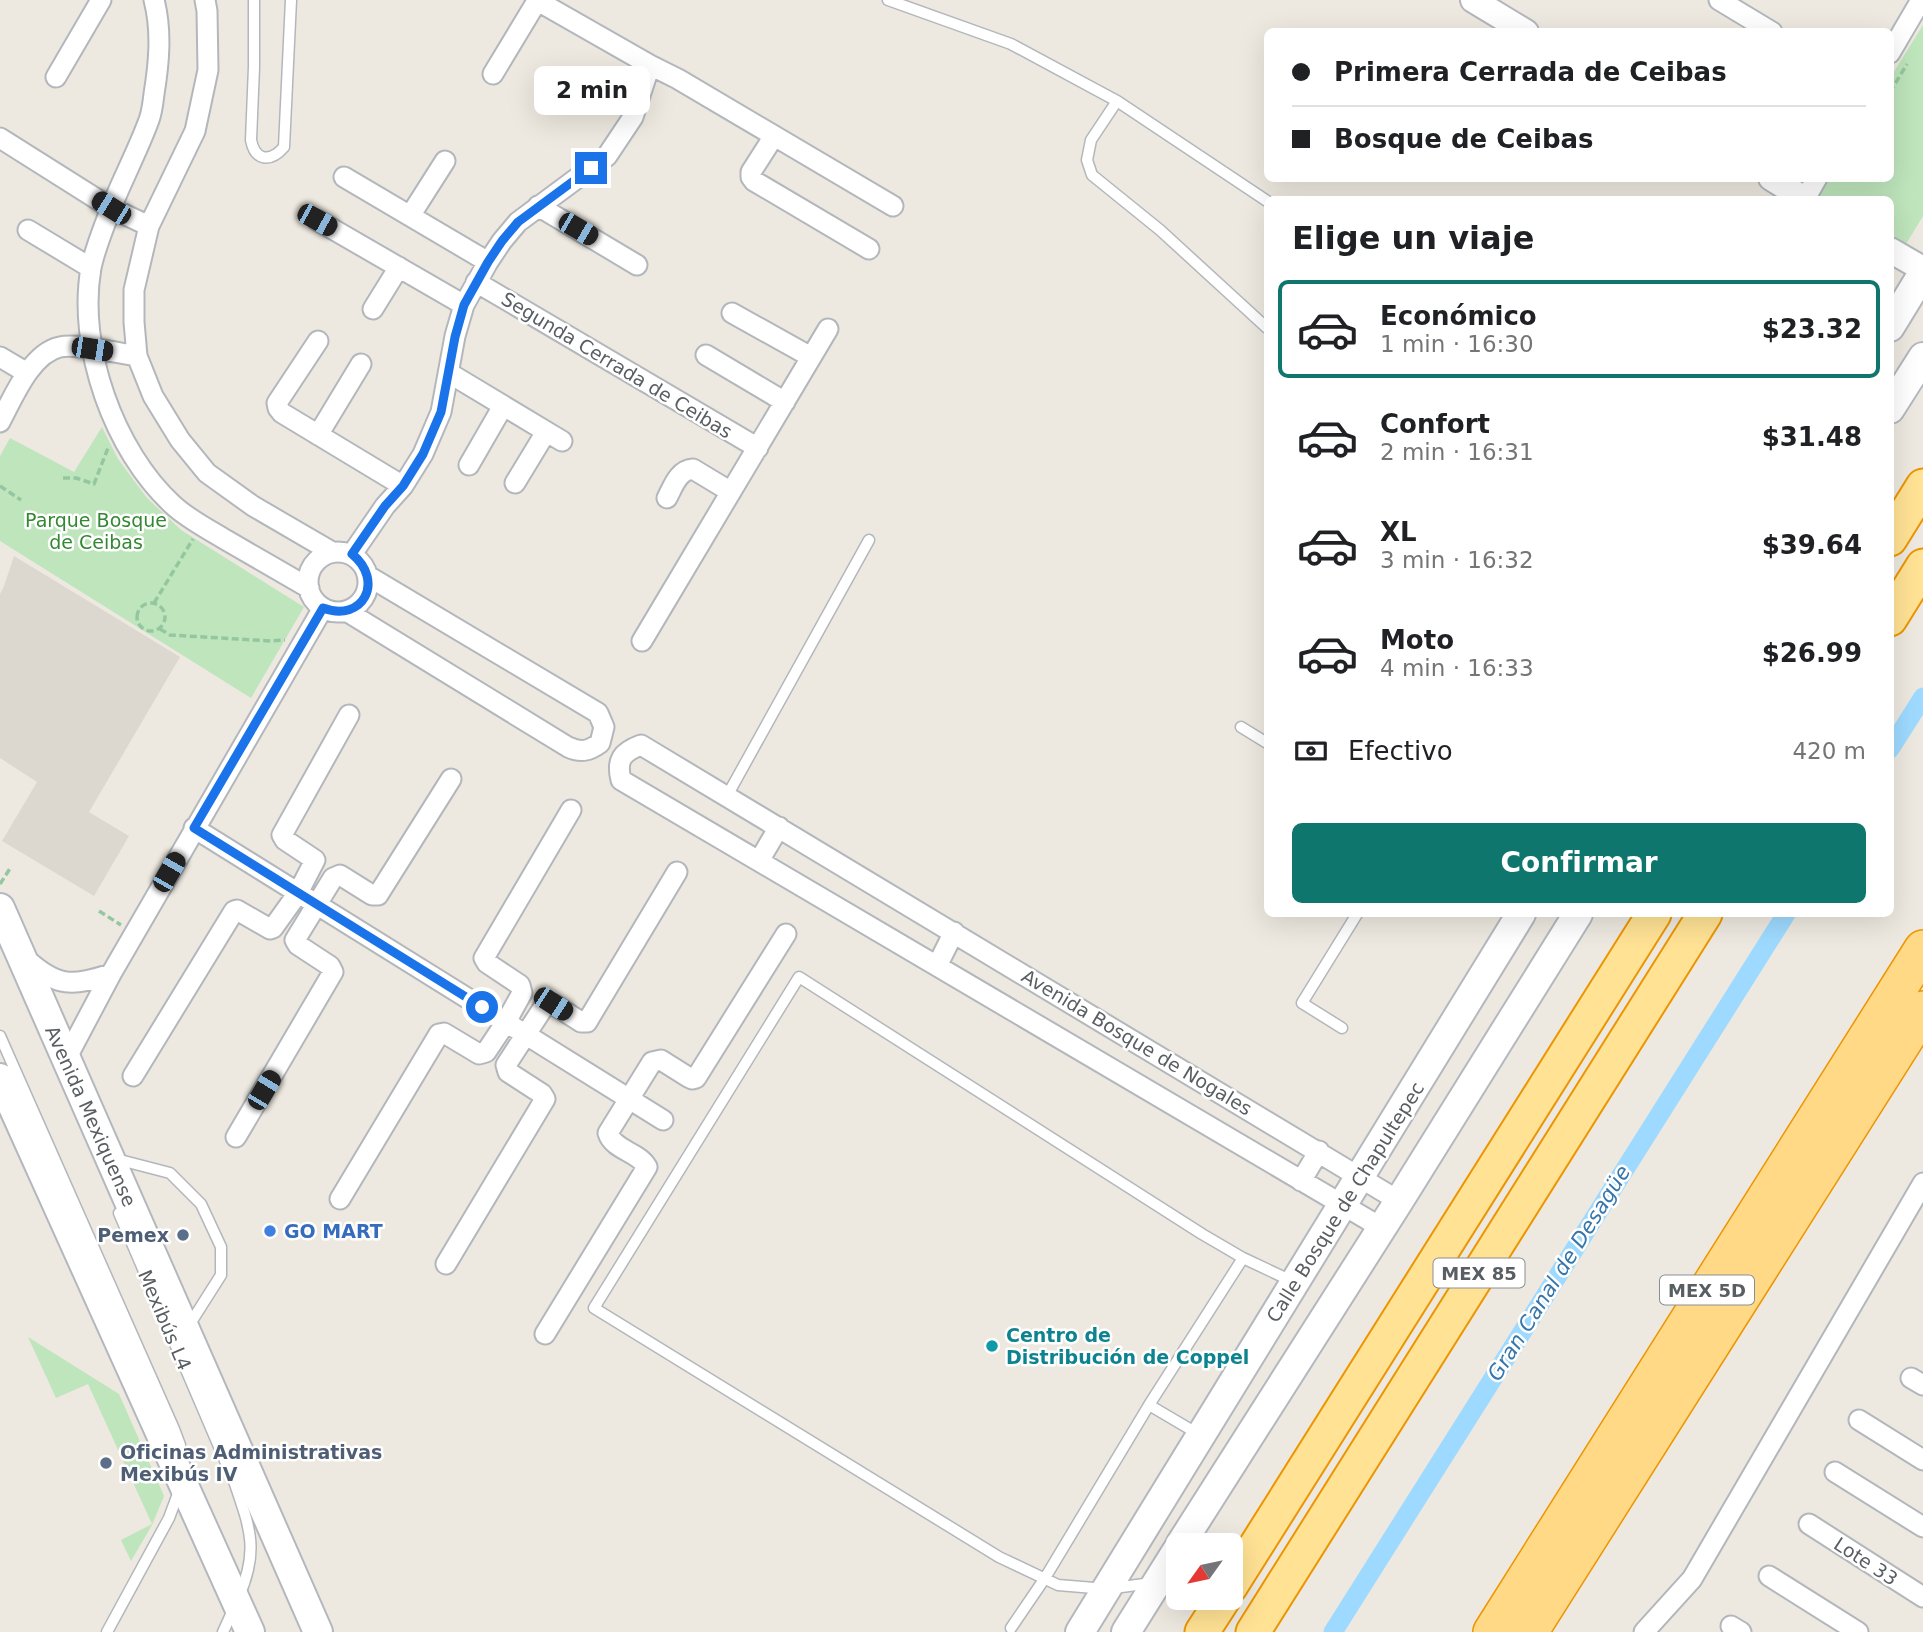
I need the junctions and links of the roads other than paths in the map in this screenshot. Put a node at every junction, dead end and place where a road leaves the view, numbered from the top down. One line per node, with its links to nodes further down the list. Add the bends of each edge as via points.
1 (102, 0): 16 (street)
2 (154, 0): 27 (street, via 158,67 150,118)
3 (205, 0): 30 (street, via 208,70 195,131)
4 (254, 0): 5 (lane, via 251,139 252,148 265,158 284,147)
5 (292, 0)
6 (536, 0): 14 (street); 15 (street)
7 (888, 0): 17 (lane, via 1011,44)
8 (1473, 0): 11 (street)
9 (1719, 0): 12 (street)
10 (1921, 0): 13 (street)
11 (1519, 28)
12 (1765, 28)
13 (1894, 46)
14 (650, 65): 18 (street); 25 (street, via 633,117 607,156)
15 (493, 74)
16 (56, 77)
17 (1117, 101): 24 (lane); 44 (lane, via 1091,140 1087,160 1092,175)
18 (774, 135): 26 (street); 32 (street, via 751,172 754,181)
19 (1, 141): 27 (street)
20 (445, 161): 28 (street)
21 (344, 177): 28 (street)
22 (1778, 182): 23 (street)
23 (1801, 196)
24 (1264, 199)
25 (538, 206): 34 (street, via 518,222); 35 (street)
26 (893, 206)
27 (111, 208): 30 (street); 37 (street)
28 (410, 216): 34 (street)
29 (317, 220): 36 (street)
30 (149, 226): 49 (street, via 134,290)
31 (28, 230): 37 (street)
32 (869, 249)
33 (1894, 253): 38 (street)
34 (488, 262): 39 (street)
35 (637, 265)
36 (399, 267): 40 (street); 41 (street)
37 (91, 268): 47 (street, via 88,318)
38 (1923, 271): 43 (main road)
39 (477, 282): 40 (street); 61 (street, Segunda Cerrada de Ceibas)
40 (464, 305): 55 (street)
41 (373, 309)
42 (732, 313): 51 (street)
43 (1894, 320)
44 (1264, 325)
45 (828, 329): 51 (street)
46 (318, 341): 60 (street, via 277,403 282,414)
47 (92, 349): 49 (street); 54 (street, via 60,347 44,354); 73 (street, via 117,425 132,454 173,506)
48 (706, 355): 56 (street)
49 (137, 356): 70 (street, via 153,396 207,473 253,506)
50 (0, 357): 54 (street)
51 (811, 357): 56 (street)
52 (1923, 357): 57 (main road)
53 (361, 364): 60 (street)
54 (27, 373): 59 (street)
55 (449, 373): 58 (street); 64 (street, via 441,412)
56 (785, 401): 61 (street)
57 (1894, 404)
58 (503, 406): 62 (street); 63 (street, via 554,436)
59 (0, 422)
60 (318, 435): 64 (street)
61 (758, 448): 66 (street)
62 (469, 465)
63 (515, 482)
64 (403, 486): 70 (street)
65 (1923, 486): 68 (highway)
66 (731, 492): 67 (street, via 686,469); 77 (street)
67 (667, 498)
68 (1894, 533)
69 (869, 540): 82 (lane)
70 (342, 553): 72 (street, via 363,563); 73 (street, via 321,556 308,576)
71 (1923, 566): 76 (highway)
72 (368, 576): 75 (street, via 367,591 359,604); 75 (street, via 598,713 604,727 600,743 589,751 568,747)
73 (309, 588): 74 (street)
74 (323, 608): 75 (street); 85 (street)
75 (346, 611)
76 (1894, 613)
77 (642, 641)
78 (349, 715): 88 (street, via 282,835 315,860)
79 (1241, 727): 80 (lane)
80 (1264, 741)
81 (451, 779): 89 (street, via 377,895 340,875 333,878)
82 (727, 796): 84 (street, Avenida Bosque de Nogales); 86 (street, Avenida Bosque de Nogales, via 641,745 621,758 621,780)
83 (572, 810): 103 (street, via 484,958 522,989)
84 (779, 827): 86 (street); 96 (street, Avenida Bosque de Nogales)
85 (194, 828): 88 (street); 101 (street)
86 (760, 861): 100 (street, Avenida Bosque de Nogales)
87 (677, 872): 105 (street, via 587,1022 549,1004)
88 (298, 893): 89 (street); 108 (street, via 270,929 234,911)
89 (317, 904): 103 (street); 112 (street, via 295,940 333,972)
90 (0, 908): 99 (main road, Avenida Mexiquense)
91 (1355, 917): 104 (lane, via 1302,1003)
92 (1519, 917): 115 (main road, Calle Bosque de Chapultepec)
93 (1576, 917): 119 (main road)
94 (1652, 917): 137 (highway, MEX 85)
95 (1703, 917): 154 (highway, MEX 85)
96 (954, 932): 100 (street); 113 (street, Avenida Bosque de Nogales)
97 (786, 934): 110 (street, via 696,1078 656,1060)
98 (1923, 949): 155 (highway, MEX 5D)
99 (20, 953): 101 (street, via 43,974 65,983); 107 (main road, Avenida Mexiquense)
100 (937, 966): 116 (street, Avenida Bosque de Nogales)
101 (111, 974): 107 (street)
102 (1923, 1010): 156 (highway, MEX 5D)
103 (506, 1022): 105 (street); 118 (street, via 483,1054 439,1034)
104 (1342, 1028)
105 (526, 1035): 110 (street); 124 (street, via 506,1069 545,1099)
106 (0, 1036): 133 (lane, Mexibús L4, via 174,1429 182,1451)
107 (66, 1059): 114 (main road, Avenida Mexiquense)
108 (133, 1076)
109 (0, 1078): 133 (main road)
110 (629, 1099): 111 (street); 127 (street, via 609,1137 647,1167)
111 (663, 1120)
112 (236, 1137)
113 (1319, 1151): 115 (street, Avenida Bosque de Nogales); 116 (street)
114 (109, 1157): 126 (main road, Avenida Mexiquense); 126 (lane, via 170,1174 201,1205 221,1247 221,1275)
115 (1361, 1177): 119 (street, Avenida Bosque de Nogales); 121 (main road, Calle Bosque de Chapultepec)
116 (1301, 1181): 121 (street, Avenida Bosque de Nogales)
117 (1923, 1183): 157 (street, via 1692,1579)
118 (340, 1199)
119 (1399, 1201): 122 (main road)
120 (115, 1203): 144 (lane, Mexibús L4, via 244,1510 251,1537 250,1569)
121 (1343, 1206): 122 (street, Avenida Bosque de Nogales); 125 (main road, Calle Bosque de Chapultepec)
122 (1382, 1228): 136 (main road)
123 (1244, 1258): 125 (lane); 128 (lane); 140 (lane, via 799,977 594,1308 999,1558)
124 (446, 1264)
125 (1295, 1283): 130 (main road, Calle Bosque de Chapultepec)
126 (185, 1331): 150 (main road, Avenida Mexiquense)
127 (545, 1334)
128 (1149, 1405): 130 (lane); 140 (lane)
129 (1859, 1420): 131 (street)
130 (1201, 1435): 142 (main road, Calle Bosque de Chapultepec)
131 (1923, 1460)
132 (1835, 1472): 135 (street)
133 (181, 1480): 144 (main road); 147 (lane, Mexibús L4, via 174,1507)
134 (1809, 1524): 143 (street, Lote 33)
135 (1923, 1527)
136 (1188, 1533)
137 (1243, 1566)
138 (1166, 1567): 141 (main road)
139 (1769, 1576): 158 (street)
140 (1045, 1578): 142 (lane, via 1058,1585); 146 (lane)
141 (1156, 1583): 142 (lane); 152 (main road)
142 (1106, 1589): 151 (main road, Calle Bosque de Chapultepec)
143 (1923, 1597)
144 (237, 1602): 148 (lane, Mexibús L4); 149 (main road)
145 (1216, 1610): 153 (highway)
146 (1011, 1628)
147 (107, 1632)
148 (223, 1632)
149 (250, 1632)
150 (318, 1632)
151 (1080, 1632)
152 (1126, 1632)
153 (1202, 1632)
154 (1254, 1632)
155 (1492, 1632)
156 (1529, 1632)
157 (1644, 1632)
158 (1858, 1632)

